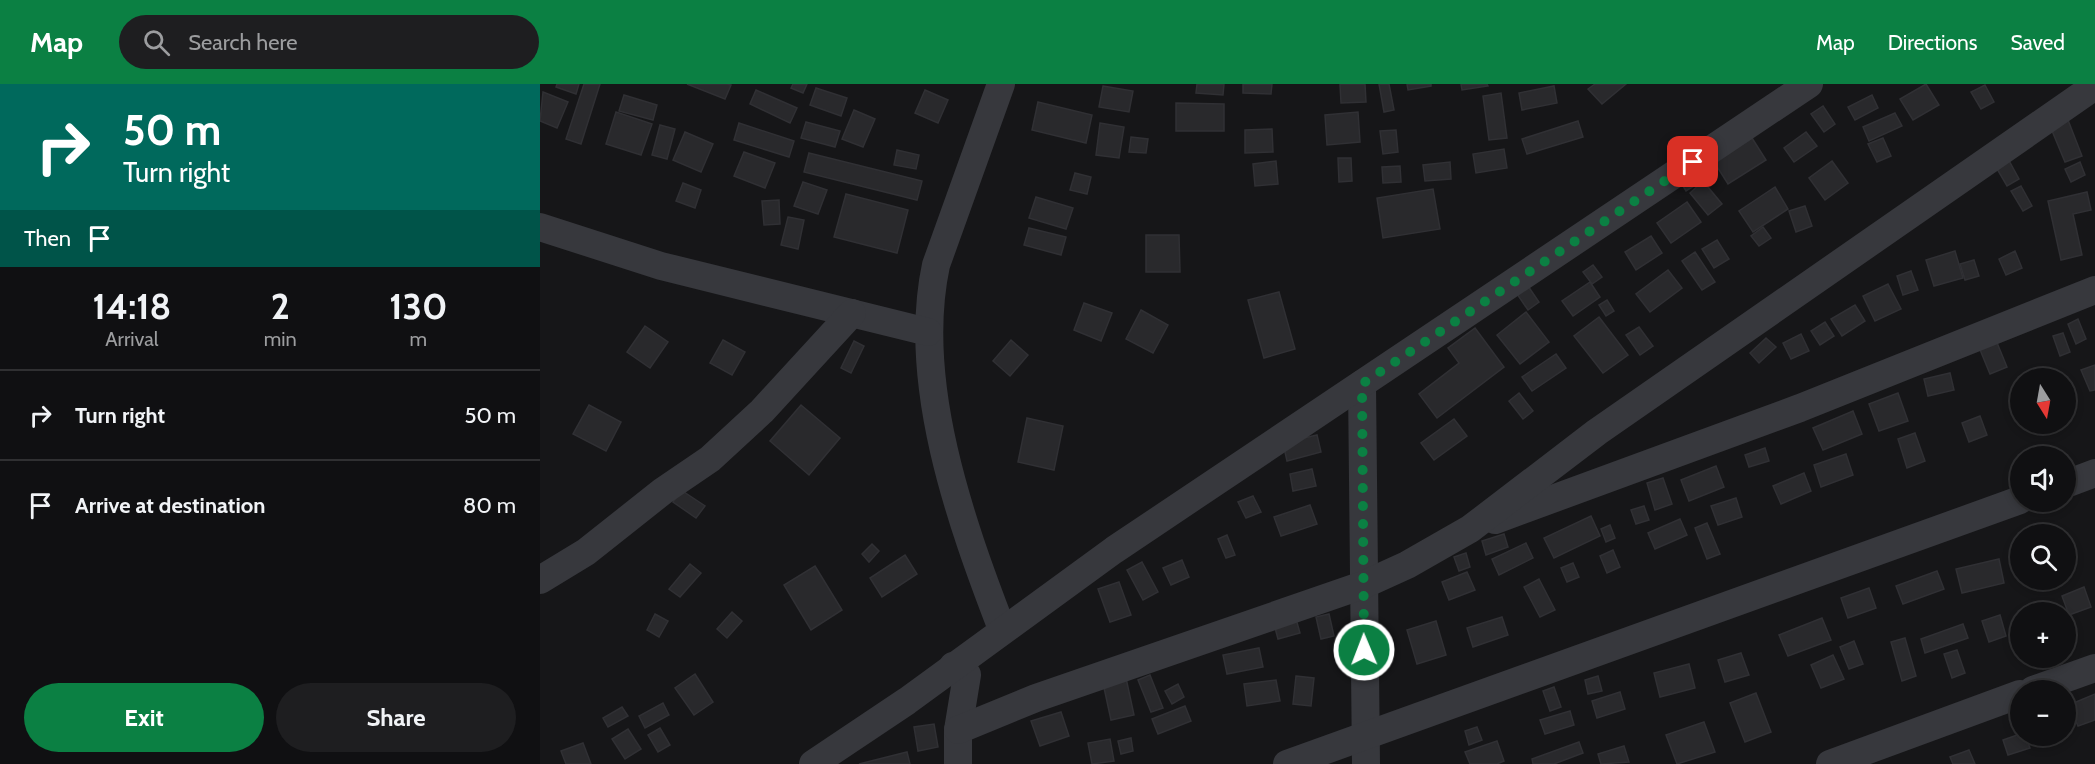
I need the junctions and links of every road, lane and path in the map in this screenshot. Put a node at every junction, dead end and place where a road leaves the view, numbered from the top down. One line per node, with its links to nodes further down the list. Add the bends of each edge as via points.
1 (1001, 84): 7 (street, via 936,265)
2 (1809, 84): 8 (street)
3 (2095, 86): 12 (street, via 1597,432)
4 (540, 227): 6 (street, via 661,266)
5 (2095, 290): 12 (street, via 1800,408)
6 (852, 312): 7 (street); 13 (street, via 762,411 710,459 586,552)
7 (928, 332): 15 (street, via 939,421 966,536)
8 (1362, 384): 14 (street); 15 (street)
9 (2095, 473): 10 (street)
10 (2076, 480)
11 (2010, 504): 21 (street)
12 (1470, 529): 14 (street)
13 (540, 579)
14 (1363, 585): 20 (street, via 1058,690); 21 (street)
15 (1002, 629): 16 (street)
16 (953, 666): 20 (street, via 967,675); 22 (street)
17 (2095, 668): 18 (street)
18 (2061, 680)
19 (2010, 698): 25 (street)
20 (958, 730): 23 (street)
21 (1366, 751): 24 (street)
22 (813, 764)
23 (958, 764)
24 (1287, 764)
25 (1830, 764)

